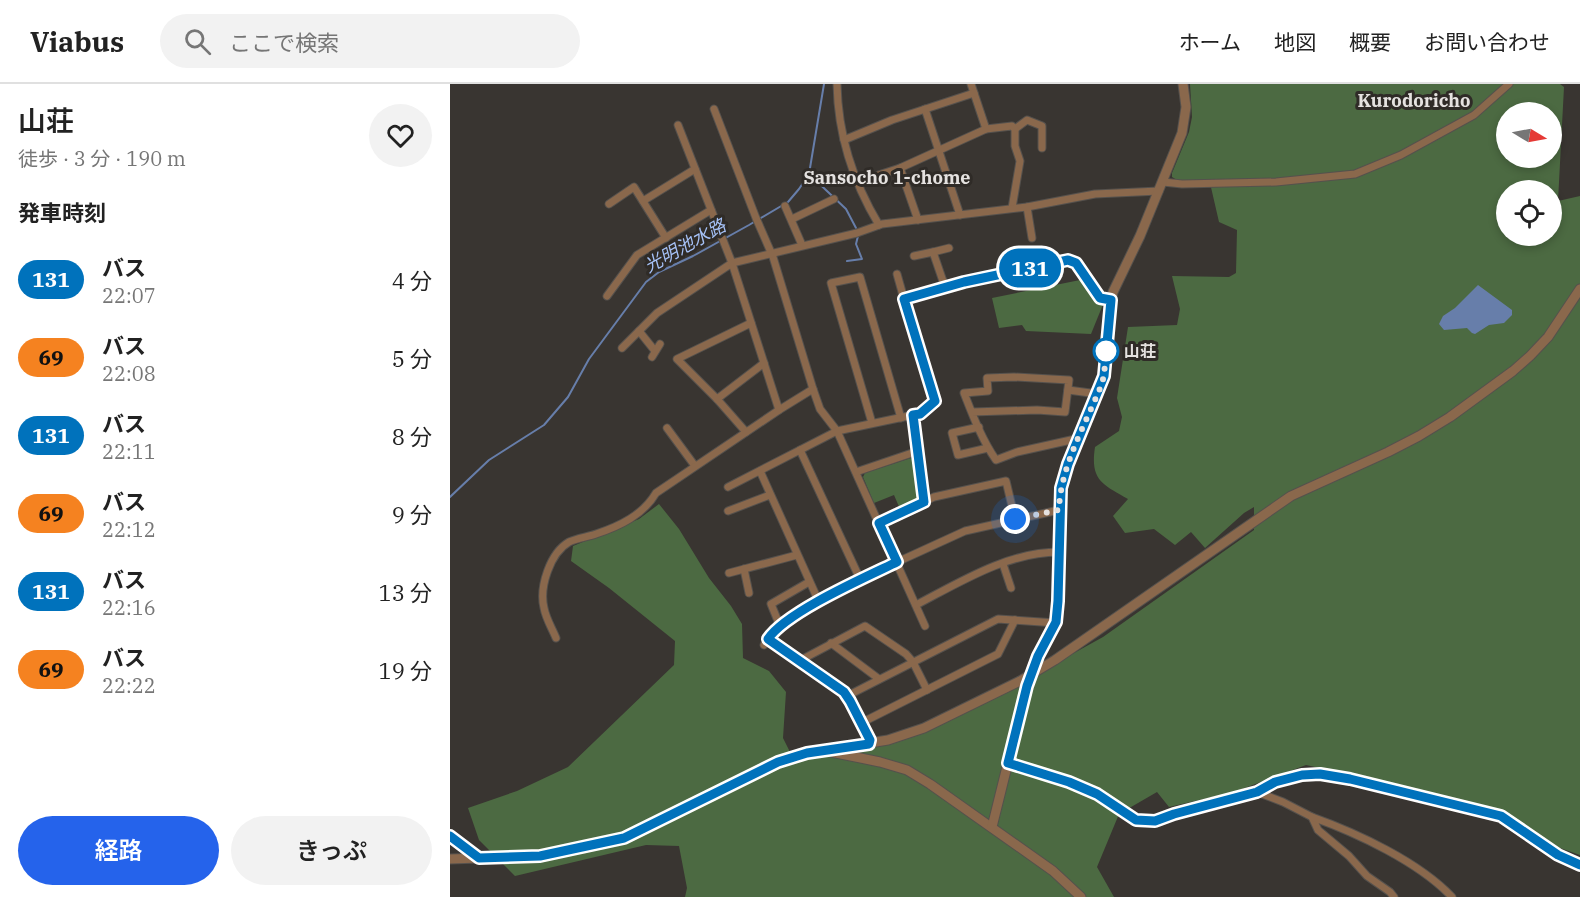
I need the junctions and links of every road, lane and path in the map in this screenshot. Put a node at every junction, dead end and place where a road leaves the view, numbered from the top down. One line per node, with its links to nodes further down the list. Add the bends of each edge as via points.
1 (837, 84): 11 (street)
2 (971, 84): 5 (street)
3 (1183, 84): 17 (street, via 1185,121)
4 (1509, 84): 17 (street, via 1474,115 1401,155 1355,174 1276,182)
5 (974, 93): 7 (street); 9 (street)
6 (714, 109): 34 (street)
7 (925, 109): 11 (street); 13 (street)
8 (678, 125): 15 (street)
9 (986, 129): 10 (street); 13 (street)
10 (1016, 129): 12 (street, via 1028,120 1046,125); 23 (street, via 1015,146 1020,161)
11 (844, 140): 16 (street)
12 (1042, 148)
13 (938, 152): 14 (street); 25 (street)
14 (900, 168): 16 (street); 27 (street)
15 (695, 169): 19 (street); 24 (street)
16 (857, 182): 28 (street)
17 (1161, 186): 22 (street); 42 (street)
18 (834, 200): 26 (street)
19 (643, 201): 20 (street, via 634,188); 29 (street)
20 (609, 204)
21 (785, 206): 26 (street)
22 (1027, 207): 23 (street); 30 (street)
23 (1012, 208): 25 (street)
24 (711, 210): 29 (street); 36 (street)
25 (960, 215): 27 (street)
26 (792, 219): 31 (street)
27 (918, 220): 28 (street)
28 (879, 225): 31 (street)
29 (666, 238): 40 (street, via 637,255)
30 (1032, 238)
31 (802, 245): 34 (street)
32 (949, 248): 33 (street)
33 (933, 252): 35 (street); 38 (street)
34 (771, 253): 36 (street); 50 (street)
35 (914, 256)
36 (732, 263): 43 (street); 44 (street, via 657,313)
37 (897, 274): 41 (street)
38 (945, 287): 41 (street); 42 (street, via 1068,260 1082,265 1100,298)
39 (1580, 289): 97 (street, via 1548,337 1530,356 1450,417 1388,452 1291,496)
40 (607, 296)
41 (904, 299): 49 (street, via 915,318)
42 (1111, 300): 52 (street, via 1104,376)
43 (751, 323): 47 (street); 53 (street, via 677,359)
44 (639, 331): 45 (street); 46 (street)
45 (622, 348)
46 (656, 350)
47 (764, 363): 53 (street); 54 (street)
48 (934, 370): 49 (street)
49 (926, 372): 56 (street, via 935,401)
50 (813, 389): 54 (street); 61 (street, via 820,409)
51 (1068, 390): 52 (street); 55 (street, via 1065,412); 55 (street, via 1069,380 987,378 988,391 964,393)
52 (1098, 394): 63 (street)
53 (717, 399): 62 (street)
54 (779, 410): 62 (street)
55 (972, 412): 59 (street)
56 (913, 415): 57 (street); 66 (street)
57 (901, 418): 58 (street); 58 (street, via 860,277 831,283)
58 (872, 423): 61 (street)
59 (979, 427): 64 (street); 64 (street, via 952,433 958,455)
60 (667, 428): 67 (street)
61 (837, 431): 65 (street); 69 (street)
62 (746, 432): 67 (street)
63 (1080, 438): 64 (street, via 996,460); 73 (street, via 1061,488)
64 (988, 448)
65 (800, 450): 68 (street); 83 (street)
66 (918, 451): 69 (street); 72 (street)
67 (695, 466): 93 (street, via 656,493 633,518 569,542 555,556 543,599)
68 (760, 471): 70 (street); 71 (street)
69 (856, 472): 76 (street)
70 (729, 488)
71 (771, 495): 74 (street); 78 (street)
72 (924, 502): 75 (street, via 1006,481); 76 (street)
73 (1059, 510): 75 (street); 77 (street)
74 (728, 511)
75 (1015, 519): 79 (street, via 965,531)
76 (879, 523): 79 (street)
77 (1059, 552): 80 (street, via 1036,552); 90 (street)
78 (797, 555): 81 (street); 84 (street)
79 (897, 562): 83 (street); 88 (street)
80 (1004, 564): 85 (street); 88 (street, via 982,570)
81 (744, 569): 82 (street); 86 (street)
82 (729, 573)
83 (860, 579): 87 (street)
84 (809, 582): 87 (street); 91 (street, via 771,604)
85 (1011, 588)
86 (750, 593)
87 (819, 602): 91 (street)
88 (916, 604): 92 (street)
89 (1015, 620): 90 (street); 96 (street, via 998,619); 99 (street, via 998,654)
90 (1056, 622): 97 (street)
91 (780, 626): 95 (street, via 766,642)
92 (925, 626)
93 (556, 638)
94 (831, 643): 95 (street); 96 (street, via 865,626); 98 (street)
95 (799, 661): 100 (street)
96 (913, 662): 98 (street); 99 (street)
97 (1030, 675): 102 (street, via 924,728); 104 (street)
98 (879, 679): 100 (street)
99 (927, 690): 101 (street)
100 (847, 696): 101 (street)
101 (861, 723): 102 (street)
102 (869, 744): 103 (street)
103 (827, 751): 107 (street, via 907,770); 109 (street, via 778,762 624,838 540,856)
104 (1008, 763): 105 (street, via 1097,794 1136,820 1155,821); 107 (street)
105 (1257, 792): 106 (street); 111 (street, via 1302,775 1350,779 1501,816 1558,855)
106 (1312, 817): 113 (street, via 1318,830); 114 (street, via 1368,841 1412,866)
107 (992, 827): 112 (street, via 1053,871)
108 (450, 836): 109 (street)
109 (479, 858): 110 (street)
110 (450, 859)
111 (1580, 865)
112 (1081, 897)
113 (1394, 897)
114 (1452, 897)

